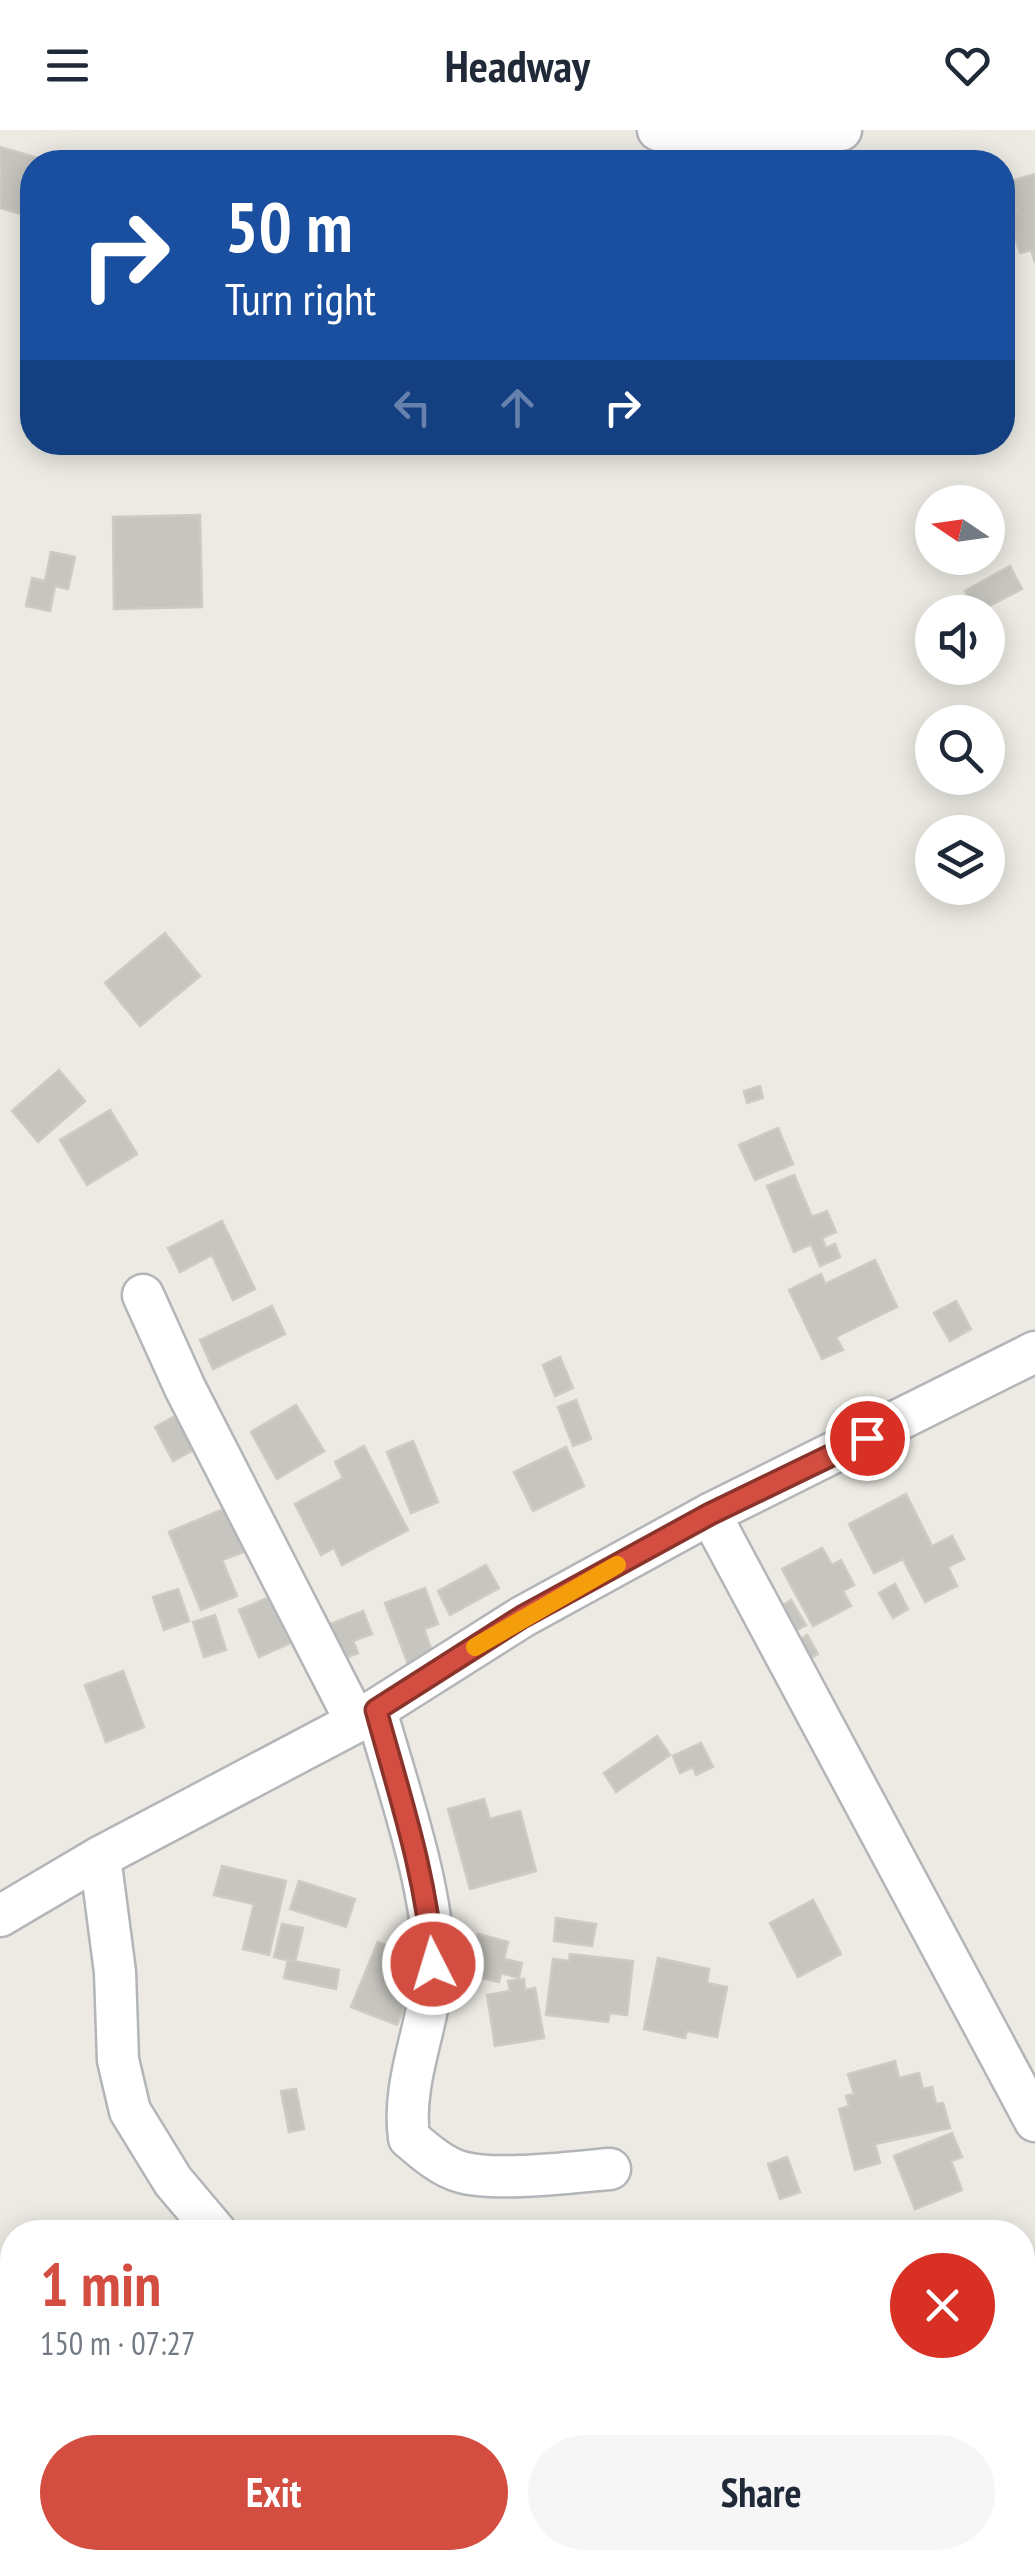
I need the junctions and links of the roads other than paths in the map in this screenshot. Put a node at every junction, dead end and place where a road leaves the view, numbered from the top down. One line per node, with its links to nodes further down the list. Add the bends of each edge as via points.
1 (658, 130): 2 (street, via 717,148)
2 (841, 130)
3 (143, 1294): 6 (street, via 185,1388)
4 (1035, 1352): 5 (street)
5 (710, 1514): 6 (street, via 522,1617); 9 (street)
6 (366, 1716): 7 (street); 10 (street, via 430,1921 433,1964 405,2111 409,2138 461,2172 516,2176)
7 (100, 1858): 8 (street); 11 (street, via 118,2060 130,2111)
8 (0, 1916)
9 (1035, 2121)
10 (610, 2169)
11 (206, 2220)

